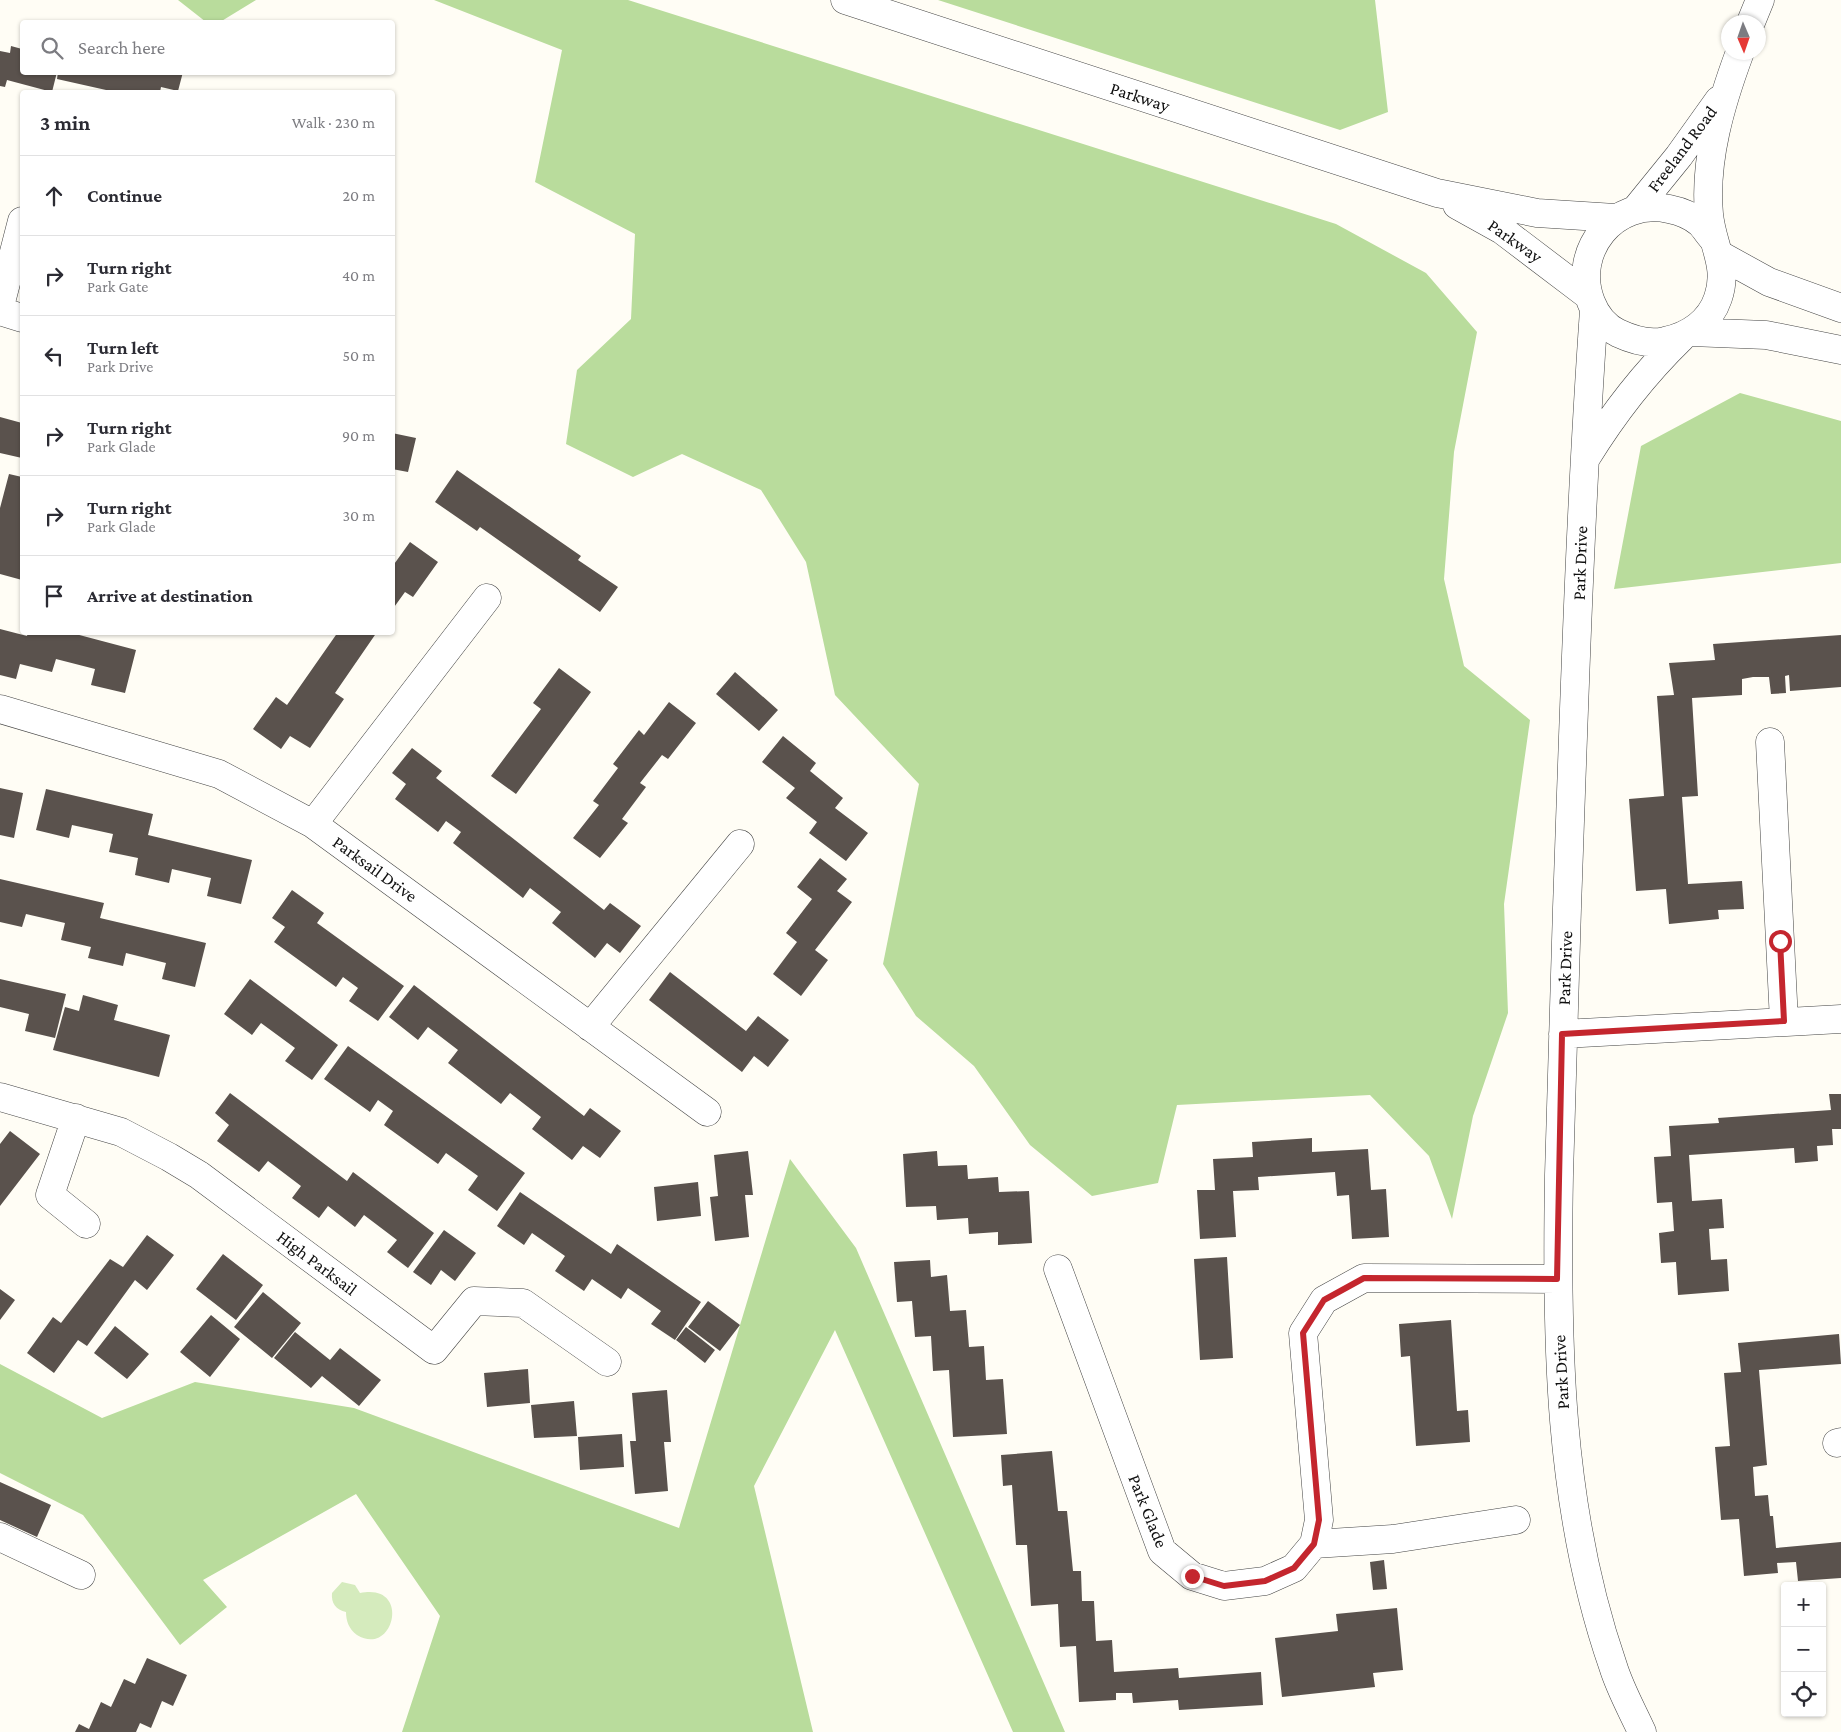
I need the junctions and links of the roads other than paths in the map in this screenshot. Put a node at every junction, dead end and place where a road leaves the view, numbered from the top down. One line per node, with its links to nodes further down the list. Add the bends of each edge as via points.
1 (844, 0): 6 (street, Parkway)
2 (1760, 0): 3 (street)
3 (1755, 15)
4 (1737, 60): 5 (street, Freeland Road)
5 (1726, 88): 7 (street, Freeland Road, via 1679,156); 9 (street, Freeland Road, via 1710,164 1709,215)
6 (1437, 193): 7 (street, Parkway, via 1537,213); 10 (street, Parkway, via 1502,230)
7 (1626, 214): 9 (street, via 1658,206 1679,211 1699,222); 10 (street, via 1600,233 1589,252 1586,274)
8 (20, 229): 11 (street)
9 (1717, 248): 12 (street, via 1770,282); 15 (street, via 1722,262 1722,286 1715,308 1700,326)
10 (1592, 303): 15 (street, via 1615,331 1635,340 1658,343); 17 (street, Park Drive)
11 (0, 306)
12 (1841, 308)
13 (0, 311): 14 (street)
14 (20, 317)
15 (1686, 335): 16 (street, via 1766,334); 17 (street, via 1649,369)
16 (1841, 350)
17 (1584, 461): 26 (street, Park Drive)
18 (487, 598): 21 (street)
19 (0, 708): 21 (street, Parksail Drive, via 219,774)
20 (1770, 742): 24 (street)
21 (313, 824): 25 (street, Parksail Drive)
22 (740, 844): 25 (street)
23 (1841, 1019): 24 (street)
24 (1784, 1021): 26 (street)
25 (590, 1027): 28 (street, Parksail Drive)
26 (1562, 1034): 32 (street, Park Drive)
27 (0, 1097): 29 (street, High Parksail)
28 (707, 1112)
29 (76, 1118): 30 (street, via 50,1195); 33 (street, High Parksail, via 121,1132 199,1175 434,1350 474,1301 523,1303)
30 (86, 1224)
31 (1058, 1269): 36 (street, Park Glade, via 1162,1552 1192,1576 1224,1586 1265,1581 1294,1568)
32 (1557, 1279): 36 (street, Park Glade, via 1364,1278 1324,1300 1303,1333 1319,1520); 38 (street, Park Drive, via 1561,1402 1572,1498 1589,1587 1613,1668)
33 (607, 1362)
34 (1516, 1520): 36 (street, via 1393,1539)
35 (0, 1537): 37 (street)
36 (1314, 1544)
37 (81, 1575)
38 (1642, 1732)

